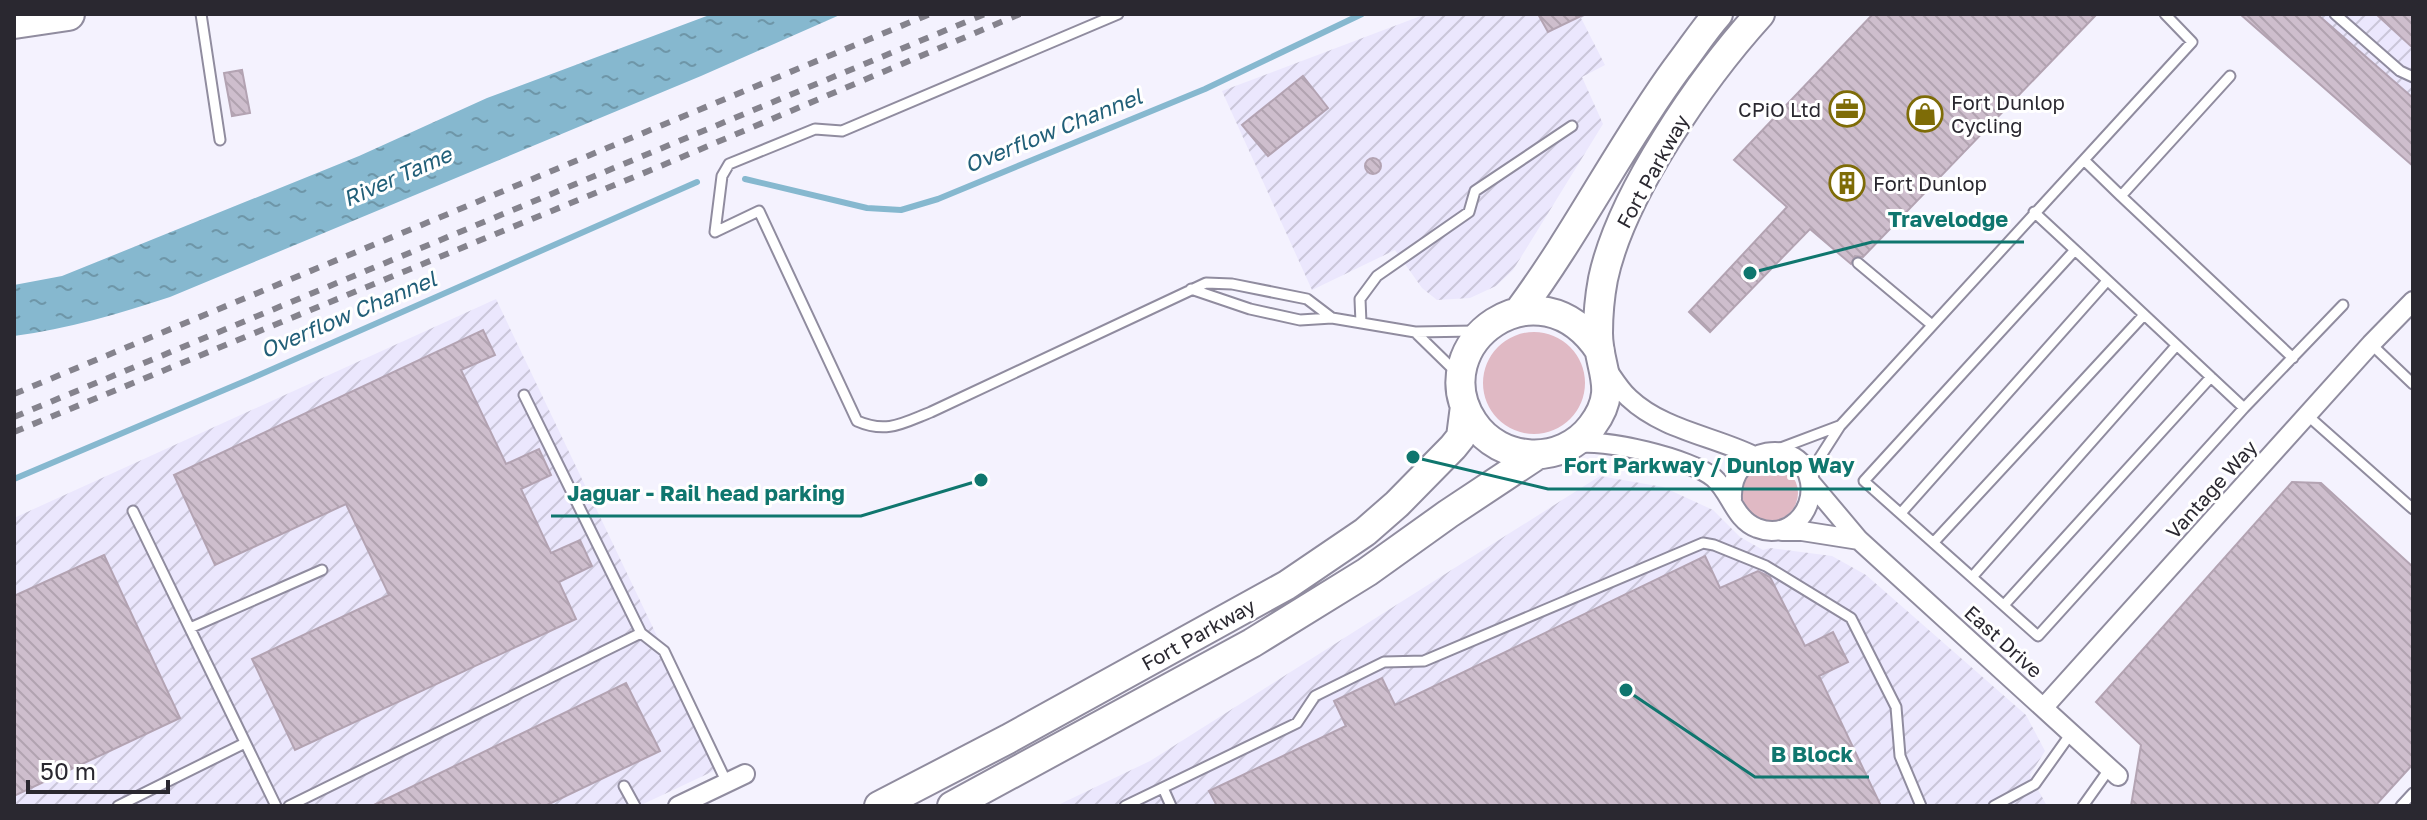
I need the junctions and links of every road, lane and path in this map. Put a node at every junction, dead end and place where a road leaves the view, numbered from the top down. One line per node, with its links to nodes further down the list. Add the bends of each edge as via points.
1 (68, 14): 8 (highway)
2 (201, 14): 12 (lane)
3 (1118, 14): 19 (lane, via 842,131 815,129 729,164 722,176 715,232 759,211 857,421 873,428 893,427 931,412)
4 (1718, 14): 22 (main road, Fort Parkway, via 1654,101)
5 (1760, 14): 32 (main road, Fort Parkway, via 1674,127 1614,240 1603,280 1598,333)
6 (2165, 14): 13 (lane, via 2192,42)
7 (2335, 14): 10 (lane)
8 (14, 22)
9 (2230, 76): 14 (lane)
10 (2413, 77)
11 (1572, 126): 25 (lane, via 1475,191 1469,212 1377,276 1360,299)
12 (220, 140)
13 (2084, 160): 14 (lane); 15 (lane)
14 (2121, 196): 31 (lane)
15 (2034, 212): 16 (lane); 26 (lane)
16 (2075, 250): 18 (lane); 48 (lane, via 1864,481)
17 (1858, 263): 26 (lane)
18 (2107, 281): 23 (lane); 48 (lane)
19 (1191, 289): 24 (lane, via 1300,320); 24 (lane, via 1206,283 1232,284 1307,299)
20 (2413, 301): 29 (street, Vantage Way)
21 (2343, 305): 31 (lane)
22 (1519, 311): 28 (main road, Fort Parkway); 32 (main road, via 1566,318 1589,335)
23 (2144, 315): 30 (lane); 51 (lane)
24 (1332, 318): 25 (lane)
25 (1361, 323): 27 (lane)
26 (1932, 325): 40 (lane)
27 (1415, 332): 28 (lane); 33 (lane)
28 (1482, 332): 33 (main road, Fort Parkway, via 1468,353)
29 (2371, 344): 35 (lane); 39 (street, Vantage Way)
30 (2176, 346): 34 (lane); 53 (lane)
31 (2293, 358): 38 (lane)
32 (1603, 360): 41 (main road, Fort Parkway, via 1606,393 1598,417); 42 (street, via 1629,398 1662,420)
33 (1462, 377): 37 (main road, Fort Parkway)
34 (2211, 377): 38 (lane); 54 (lane)
35 (2413, 384)
36 (524, 395): 56 (lane)
37 (1465, 406): 43 (main road, via 1493,442); 71 (main road, Fort Parkway, via 1461,437 1365,532 1237,614)
38 (2244, 408): 54 (lane, via 2038,636)
39 (2307, 415): 46 (lane); 57 (street, Vantage Way)
40 (1840, 426): 42 (lane); 44 (lane)
41 (1573, 444): 43 (main road, Fort Parkway); 45 (street, via 1613,443 1682,463 1712,476)
42 (1763, 454): 44 (street, via 1794,458); 45 (street, via 1738,469)
43 (1537, 455): 72 (main road, Fort Parkway, via 1367,572 1252,643)
44 (1810, 480): 49 (street, via 1803,515); 50 (street, East Drive)
45 (1732, 499): 49 (street, via 1747,523)
46 (2413, 509)
47 (133, 511): 55 (lane)
48 (1901, 513): 51 (lane)
49 (1775, 531): 50 (street)
50 (1859, 540): 57 (street, East Drive)
51 (1934, 542): 53 (lane)
52 (322, 570): 55 (lane)
53 (1973, 576): 54 (lane)
54 (2004, 605)
55 (190, 628): 59 (lane)
56 (641, 633): 62 (lane, via 664,651); 68 (lane)
57 (2044, 707): 58 (street, East Drive)
58 (2072, 732): 60 (street, East Drive); 76 (lane, via 2035,784)
59 (245, 743): 66 (lane); 67 (lane)
60 (2114, 772): 77 (lane)
61 (745, 774): 62 (street)
62 (727, 783): 70 (street)
63 (624, 786): 69 (lane)
64 (1163, 788): 73 (lane); 74 (lane); 75 (lane, via 1297,723 1315,696 1384,662 1424,661 1703,543 1766,566 1851,618 1896,707 1900,756)
65 (2413, 793): 78 (lane)
66 (118, 806)
67 (276, 806)
68 (289, 806)
69 (635, 806)
70 (678, 806)
71 (879, 806)
72 (952, 806)
73 (1125, 806)
74 (1171, 806)
75 (1921, 806)
76 (1994, 806)
77 (2083, 806)
78 (2401, 806)

